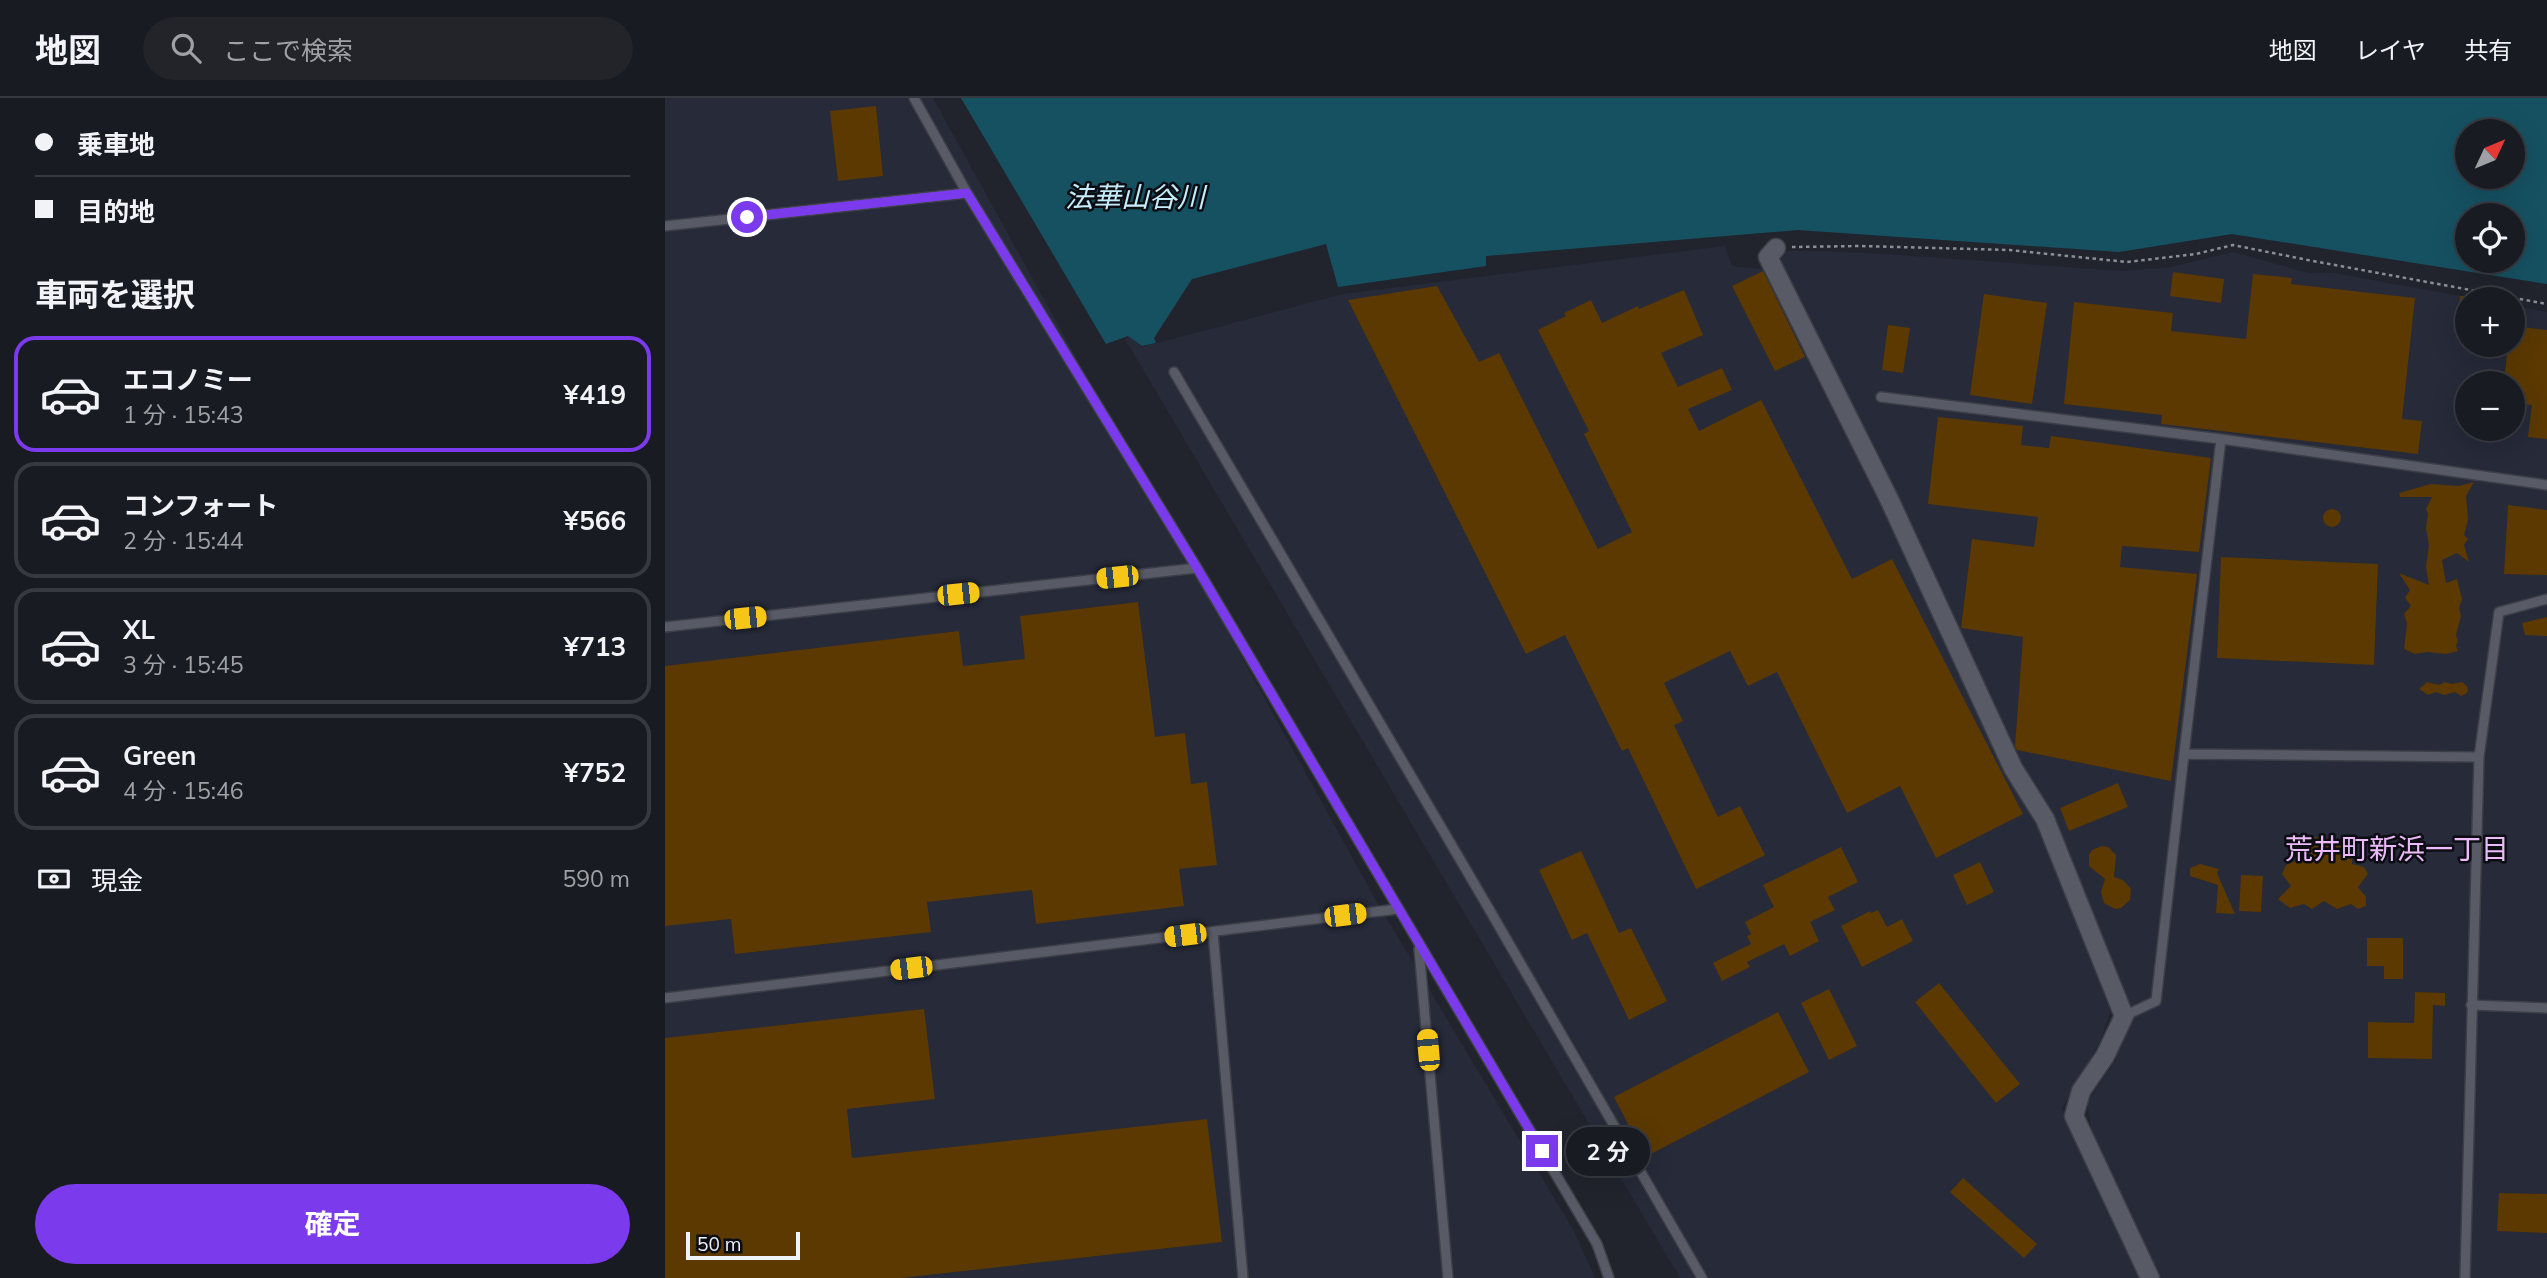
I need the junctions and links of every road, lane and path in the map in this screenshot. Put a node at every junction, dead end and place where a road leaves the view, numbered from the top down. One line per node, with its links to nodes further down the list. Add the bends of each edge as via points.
1 (913, 98): 2 (lane)
2 (967, 193): 3 (lane); 10 (lane)
3 (665, 226)
4 (1776, 248): 5 (path, via 2009,250 2127,262 2233,245); 21 (street, via 1768,257 1889,499 2013,768 2045,820)
5 (2547, 303)
6 (1174, 372): 25 (lane)
7 (1881, 397): 8 (lane)
8 (2221, 439): 9 (lane); 13 (lane)
9 (2547, 485)
10 (1197, 568): 12 (lane); 15 (lane)
11 (2547, 599): 14 (lane, via 2499,612)
12 (665, 627)
13 (2184, 754): 14 (lane); 21 (lane, via 2156,1001)
14 (2479, 757): 19 (lane)
15 (1398, 909): 16 (lane); 17 (lane)
16 (1213, 932): 18 (lane); 22 (lane)
17 (1419, 944): 23 (lane); 24 (lane, via 1597,1244)
18 (665, 998)
19 (2471, 1005): 20 (lane); 27 (lane)
20 (2547, 1008)
21 (2124, 1016): 26 (street, via 2081,1091 2074,1116)
22 (1243, 1278)
23 (1448, 1278)
24 (1609, 1278)
25 (1702, 1278)
26 (2150, 1278)
27 (2465, 1278)

